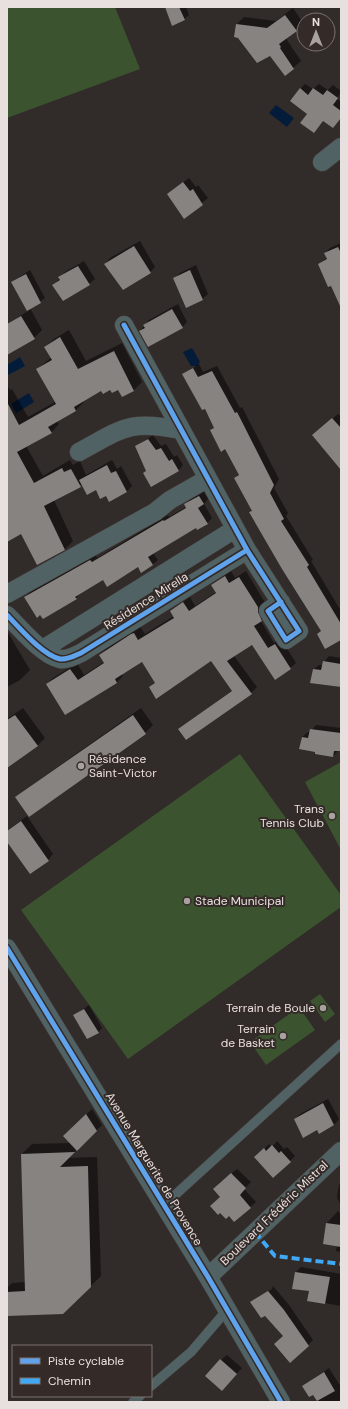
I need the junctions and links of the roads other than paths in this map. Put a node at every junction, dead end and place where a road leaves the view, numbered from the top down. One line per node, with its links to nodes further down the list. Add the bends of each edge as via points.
1 (341, 147): 2 (street)
2 (322, 162)
3 (124, 325): 4 (street)
4 (180, 430): 5 (street, via 156,425 124,428); 6 (street)
5 (78, 452)
6 (207, 479): 7 (street); 9 (street, via 170,500 155,512)
7 (235, 529): 8 (street); 12 (street)
8 (247, 550): 10 (street); 12 (street, Résidence Mirella, via 81,653 60,659)
9 (7, 594)
10 (281, 602)
11 (7, 615): 12 (street, Résidence Mirella)
12 (43, 649)
13 (7, 948): 16 (street, Avenue Marguerite de Provence)
14 (341, 1044): 16 (lane)
15 (341, 1151): 17 (street, Boulevard Frédéric Mistral)
16 (164, 1205): 17 (street, Avenue Marguerite de Provence)
17 (208, 1277): 18 (street, Avenue Marguerite de Provence)
18 (227, 1310): 19 (lane, via 191,1352); 20 (street, Avenue Marguerite de Provence)
19 (152, 1385)
20 (281, 1402)

